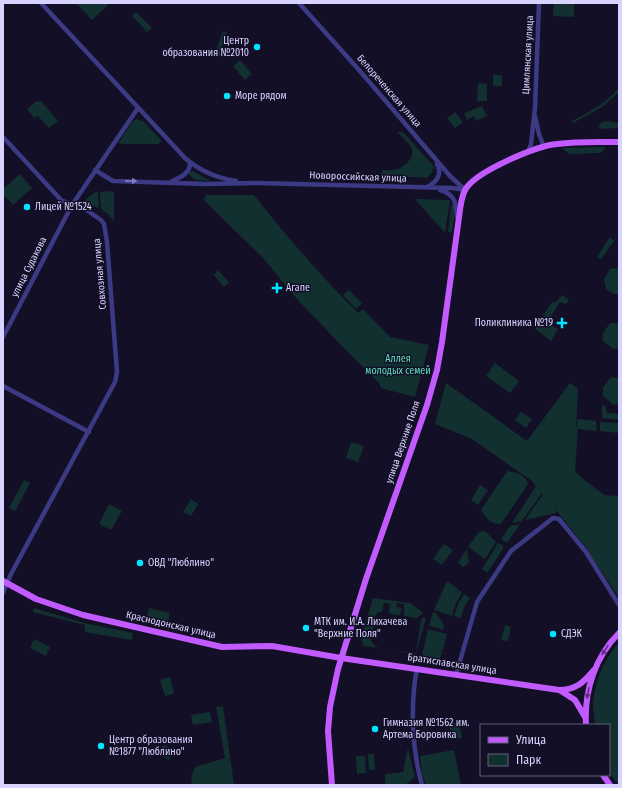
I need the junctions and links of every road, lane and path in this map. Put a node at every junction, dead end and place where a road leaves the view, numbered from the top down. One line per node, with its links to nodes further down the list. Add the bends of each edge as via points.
1 (41, 3): 4 (street)
2 (299, 3): 10 (street, Белореченская улица)
3 (540, 3): 5 (street, Цимлянская улица)
4 (138, 108): 11 (street, Новороссийская улица); 12 (street)
5 (535, 108): 8 (street, Цимлянская улица, via 536,122); 9 (street, Цимлянская улица)
6 (3, 137): 18 (street, via 62,201)
7 (619, 142): 8 (main road)
8 (544, 147): 9 (main road)
9 (528, 152): 17 (main road, via 482,174)
10 (433, 157): 15 (street, via 439,167 439,175); 17 (street, Белореченская улица)
11 (190, 162): 13 (street, via 186,173); 14 (street, Новороссийская улица, via 214,176)
12 (95, 170): 13 (street, Новороссийская улица, one-way to 13, via 113,181); 18 (street)
13 (171, 182): 14 (street, Новороссийская улица)
14 (250, 183): 15 (street, Новороссийская улица)
15 (425, 188): 16 (street, Новороссийская улица)
16 (432, 188): 17 (street, Новороссийская улица); 19 (street, via 448,193 453,198)
17 (465, 190): 19 (main road, улица Верхние Поля)
18 (72, 205): 20 (street, улица Судакова); 22 (street, Совхозная улица, via 82,207 101,220 107,242 116,372 115,382)
19 (458, 228): 27 (main road, улица Верхние Поля, via 437,370)
20 (3, 337)
21 (3, 386): 22 (street)
22 (89, 432): 23 (street, Совхозная улица)
23 (5, 583): 24 (street, Совхозная улица); 27 (main road, Краснодонская улица, via 36,599 83,615 222,647 272,646)
24 (3, 592)
25 (619, 605): 30 (street, via 586,552 559,519 553,518 511,551 477,602)
26 (619, 633): 29 (main road, Братиславская улица, one-way to 29, via 603,652)
27 (341, 658): 28 (main road, Братиславская улица); 35 (main road, улица Верхние Поля, via 329,715)
28 (417, 668): 30 (main road, Братиславская улица); 36 (street, via 414,727)
29 (594, 670): 31 (main road, Братиславская улица, via 579,686); 32 (main road, Братиславская улица, one-way to 32, via 587,693)
30 (456, 675): 31 (main road, Братиславская улица)
31 (559, 690): 32 (main road, Братиславская улица, via 575,700)
32 (586, 718): 33 (main road, Братиславская улица)
33 (586, 724)
34 (604, 776): 37 (main road)
35 (332, 785)
36 (422, 785)
37 (610, 785)

